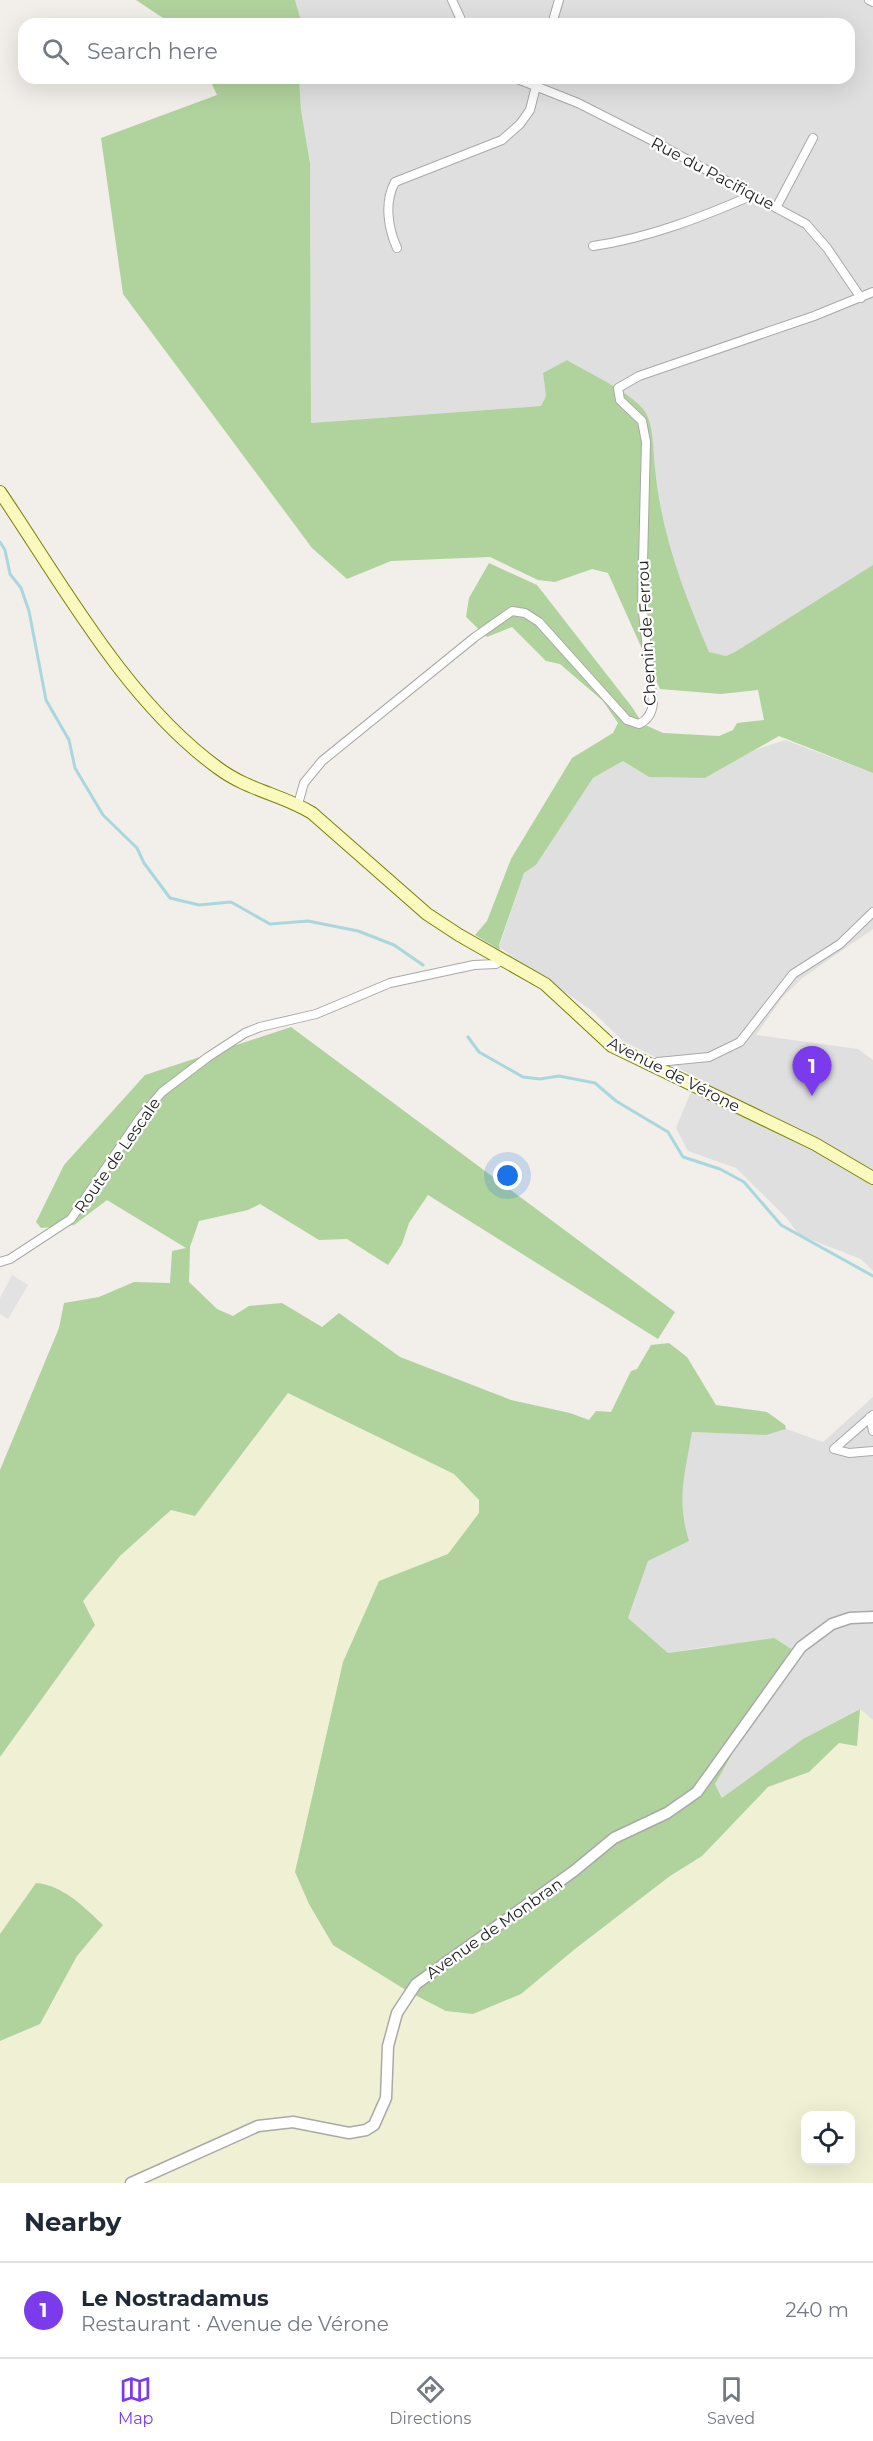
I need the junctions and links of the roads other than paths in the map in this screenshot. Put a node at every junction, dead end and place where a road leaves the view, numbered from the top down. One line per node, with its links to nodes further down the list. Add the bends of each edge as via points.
1 (452, 0): 5 (street)
2 (559, 0): 6 (street)
3 (869, 0): 4 (street)
4 (873, 3)
5 (460, 18)
6 (554, 18)
7 (537, 84): 13 (street, via 530,110 502,140 394,182 388,203 391,235)
8 (539, 84): 10 (street, Rue du Pacifique)
9 (813, 138): 11 (street)
10 (753, 195): 11 (street, Rue du Pacifique); 12 (street, via 642,237)
11 (777, 208): 15 (street, Rue du Pacifique, via 806,224)
12 (593, 246)
13 (397, 248)
14 (873, 292): 15 (street, Chemin de Ferrou)
15 (861, 298): 17 (street, Chemin de Ferrou, via 639,376 618,388 620,400 642,421 646,447 642,603 653,703 643,722 627,720 539,622 525,613 512,611 322,761 304,783)
16 (0, 492): 17 (main road, Avenue de Vérone, via 131,682 163,717 200,754 233,779)
17 (298, 804): 19 (main road, Avenue de Vérone, via 324,822 428,914)
18 (873, 912): 20 (street, via 840,944 793,974 740,1042 709,1057 658,1062)
19 (503, 959): 20 (main road, Avenue de Vérone, via 545,984 612,1046); 22 (street, Route de Lescale, via 496,964 390,982 316,1014 260,1027 208,1057 158,1096 71,1219)
20 (653, 1066): 21 (main road, Avenue de Vérone, via 816,1144)
21 (873, 1178)
22 (0, 1262)
23 (872, 1416): 24 (street); 25 (street, via 834,1449 849,1453)
24 (873, 1431)
25 (873, 1451)
26 (873, 1617): 27 (street, Avenue de Monbran, via 843,1619 801,1647 697,1792 667,1813 614,1838 416,1984 397,2013 388,2046 386,2098 374,2126 349,2133 293,2122 258,2126)
27 (131, 2183)

